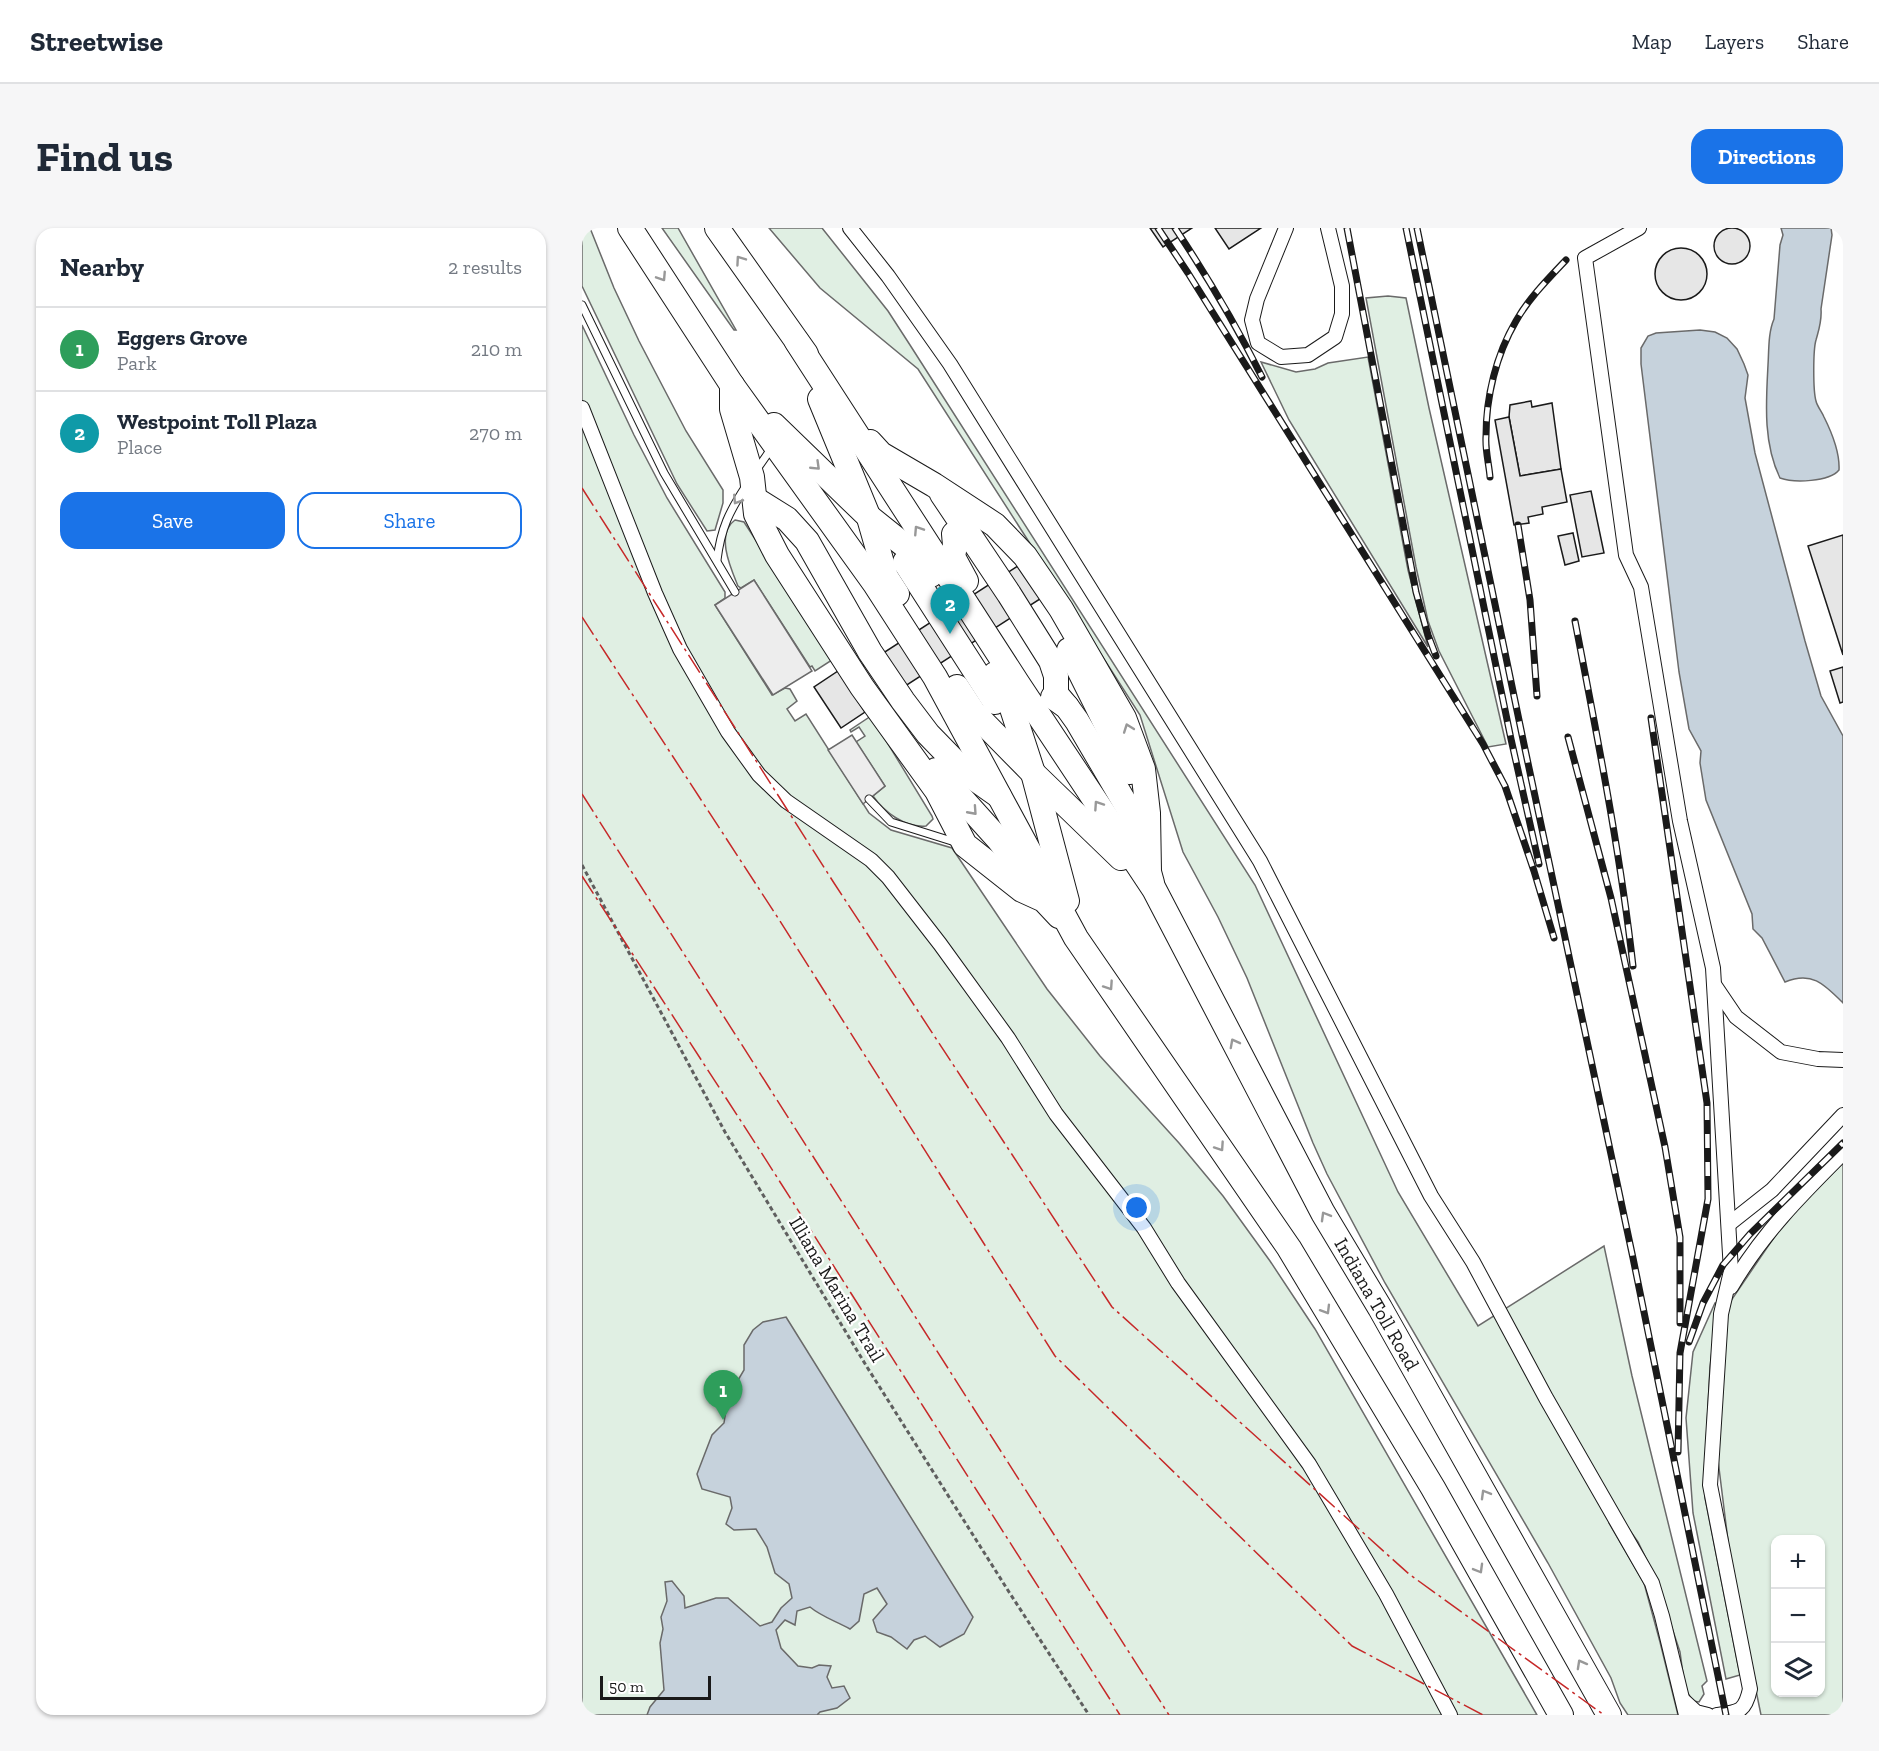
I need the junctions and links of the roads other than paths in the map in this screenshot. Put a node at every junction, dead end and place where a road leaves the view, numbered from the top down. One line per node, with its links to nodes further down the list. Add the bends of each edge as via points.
1 (630, 228): 10 (highway, one-way to 10)
2 (717, 228): 7 (highway, one-way to 2)
3 (850, 228): 44 (street, via 950,364 1260,861 1431,1196 1473,1262 1652,1583)
4 (1286, 228): 5 (street, via 1252,320 1258,343 1281,357 1308,355 1335,337 1342,286)
5 (1328, 228)
6 (1639, 228): 38 (street, via 1586,258 1626,555 1641,587 1680,821)
7 (761, 290): 9 (highway); 11 (highway)
8 (582, 305): 23 (lane, via 664,472)
9 (797, 342): 11 (highway); 13 (highway); 15 (highway)
10 (730, 383): 14 (highway); 16 (highway); 19 (highway, via 732,409)
11 (814, 385): 13 (highway); 21 (highway)
12 (582, 408): 45 (street, via 680,649 728,732 759,775 786,801 883,871 940,944 1008,1038 1056,1114 1144,1228 1178,1283 1310,1464 1386,1594)
13 (842, 412): 15 (highway); 36 (highway, one-way to 13)
14 (763, 415): 16 (lane, via 774,431); 21 (highway, one-way to 21)
15 (860, 430): 17 (highway, via 881,454); 18 (highway)
16 (774, 443): 19 (lane); 20 (highway)
17 (903, 468): 18 (highway); 25 (highway, via 927,494 954,534 954,560 1023,678 1033,688)
18 (932, 484): 25 (highway, via 1051,661); 33 (highway, one-way to 18, via 1143,769 1124,718 1103,678 1025,556 995,525)
19 (762, 494): 22 (highway); 23 (lane, one-way to 23, via 730,511); 26 (highway, via 807,542 870,652); 28 (highway, via 846,640); 30 (highway, via 760,525 862,687)
20 (812, 497): 22 (highway); 31 (highway, via 935,677)
21 (869, 518): 29 (highway, via 886,577 974,713); 29 (highway, via 919,557 1007,693)
22 (829, 536): 27 (highway, via 898,640)
23 (717, 560): 24 (lane)
24 (735, 592)
25 (1061, 702): 33 (highway, via 1077,721)
26 (918, 711): 27 (highway); 28 (highway); 31 (highway, via 965,772)
27 (963, 751): 31 (highway, via 979,765)
28 (922, 753): 30 (highway); 35 (highway, one-way to 35)
29 (1033, 773): 36 (highway); 37 (highway)
30 (937, 791): 34 (highway)
31 (998, 792): 35 (highway)
32 (869, 799): 34 (lane, via 891,822)
33 (1149, 844): 36 (highway, via 1149,872)
34 (965, 845): 35 (lane); 37 (highway, via 1022,890 1044,900)
35 (1040, 884): 37 (highway)
36 (1154, 889): 47 (highway, Indiana Toll Road, one-way to 36, via 1323,1213)
37 (1072, 931): 46 (highway, one-way to 46, via 1289,1248)
38 (1714, 984): 39 (street, via 1736,1017 1781,1052); 42 (street)
39 (1843, 1060)
40 (1843, 1115): 42 (street, via 1772,1190)
41 (1843, 1153): 43 (street, via 1786,1210)
42 (1729, 1224): 43 (street, via 1731,1271)
43 (1725, 1297): 49 (street, via 1710,1485 1750,1689 1747,1704 1736,1712)
44 (1685, 1708): 48 (street)
45 (1450, 1715)
46 (1561, 1715)
47 (1609, 1715)
48 (1708, 1715)
49 (1717, 1715)

